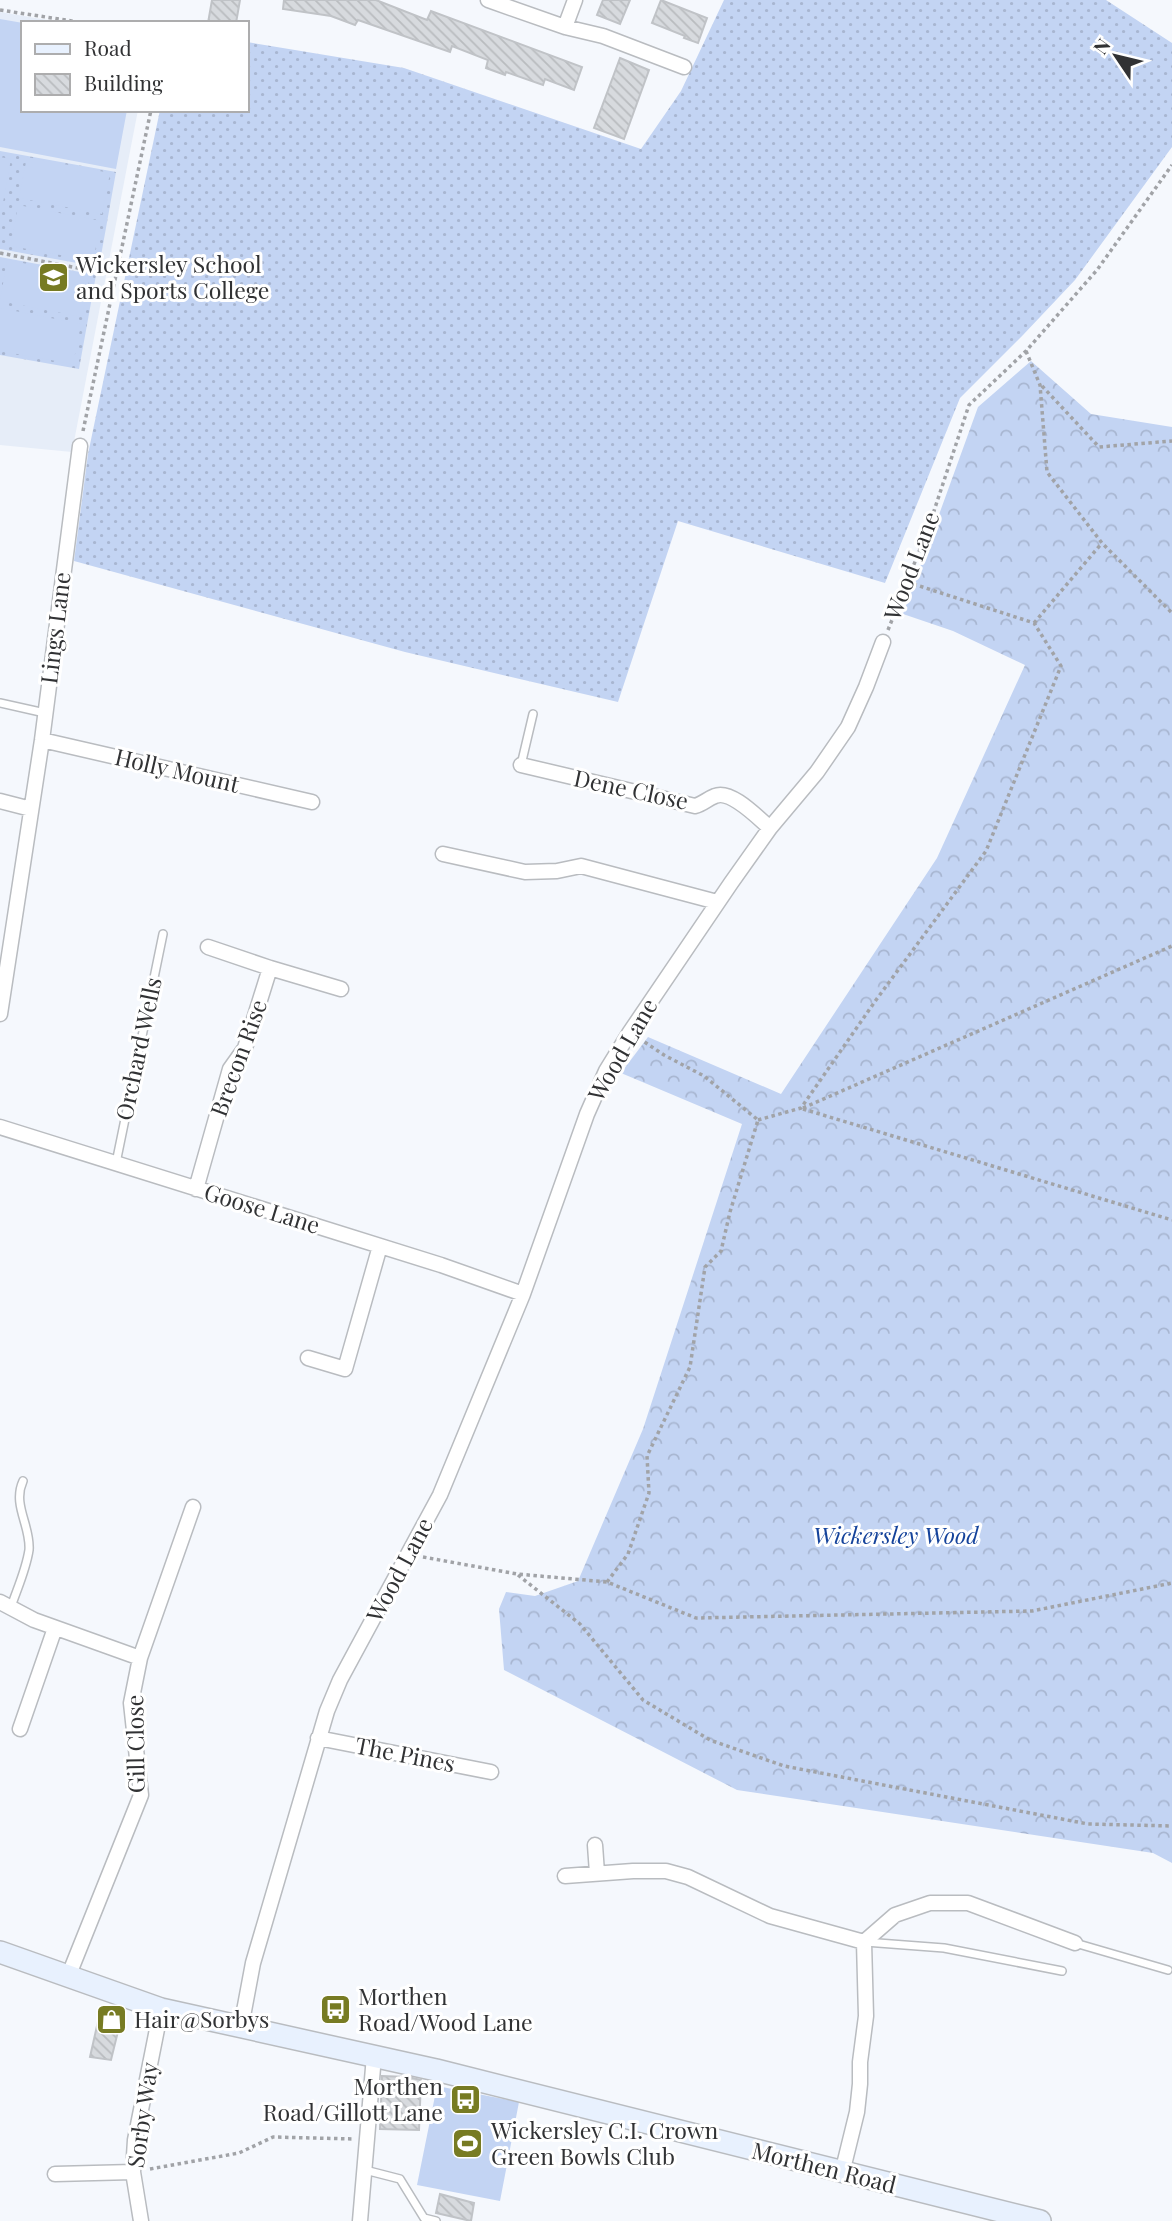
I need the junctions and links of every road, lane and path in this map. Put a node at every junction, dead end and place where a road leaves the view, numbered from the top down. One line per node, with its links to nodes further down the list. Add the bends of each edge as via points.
1 (488, 0): 5 (street)
2 (575, 0): 5 (street)
3 (0, 10): 4 (path)
4 (72, 21)
5 (565, 27): 6 (street, via 603,36)
6 (684, 67)
7 (151, 112): 14 (path)
8 (1172, 165): 11 (path, Wood Lane, via 1097,270)
9 (0, 253): 10 (path)
10 (98, 272)
11 (1026, 351): 12 (path); 16 (path, Wood Lane, via 968,405)
12 (1040, 385): 13 (path, via 1099,447); 15 (path, via 1046,472)
13 (1172, 441)
14 (80, 446): 21 (street, Lings Lane)
15 (1102, 544): 17 (path); 18 (path)
16 (906, 582): 18 (path); 19 (path, Wood Lane)
17 (1172, 613)
18 (1034, 623): 38 (path, via 1061,666 986,851)
19 (883, 642): 28 (street, Wood Lane, via 848,727)
20 (0, 703): 21 (lane)
21 (45, 713): 23 (street, Lings Lane)
22 (533, 714): 24 (lane)
23 (42, 740): 26 (street, Holly Mount); 27 (street, Lings Lane)
24 (521, 765): 28 (street, Dene Close, via 687,805 724,794)
25 (0, 801): 27 (street)
26 (312, 802)
27 (31, 809): 36 (street, Lings Lane)
28 (770, 828): 30 (street, Wood Lane)
29 (443, 854): 30 (street, via 525,872 581,866)
30 (717, 902): 37 (street, Wood Lane)
31 (163, 934): 41 (lane, Orchard Wells)
32 (1172, 946): 38 (path)
33 (208, 947): 34 (street, Brecon Rise)
34 (270, 968): 35 (street, Brecon Rise); 42 (street, Brecon Rise, via 245,1048 230,1069)
35 (341, 989)
36 (0, 1014)
37 (630, 1032): 39 (path, via 705,1076); 45 (street, Wood Lane, via 587,1114)
38 (801, 1108): 39 (path); 43 (path)
39 (758, 1120): 51 (path, via 721,1251 705,1268 690,1367 647,1455 649,1493 628,1554)
40 (0, 1127): 41 (street, Goose Lane)
41 (116, 1163): 42 (street, Goose Lane)
42 (196, 1189): 44 (street, Goose Lane)
43 (1172, 1220)
44 (380, 1246): 45 (street, Goose Lane); 46 (street, via 345,1369)
45 (523, 1294): 49 (street, Wood Lane, via 440,1495)
46 (307, 1358)
47 (23, 1481): 53 (lane, via 20,1512 29,1534 29,1549 25,1568)
48 (193, 1507): 55 (street, Gill Close)
49 (409, 1555): 50 (path); 57 (street, Wood Lane, via 340,1680)
50 (517, 1574): 51 (path); 59 (path, via 580,1624 643,1700 710,1740 784,1766 1088,1824)
51 (607, 1582): 52 (path, via 696,1618 1032,1611)
52 (1172, 1583)
53 (5, 1605): 54 (street)
54 (55, 1628): 55 (street); 56 (street)
55 (140, 1658): 68 (street, Gill Close, via 131,1703 141,1795)
56 (20, 1729)
57 (318, 1738): 58 (street, The Pines); 70 (street, Wood Lane, via 253,1963)
58 (491, 1772)
59 (1172, 1826)
60 (595, 1845): 61 (street)
61 (597, 1873): 62 (street); 63 (street, via 666,1871 770,1916)
62 (565, 1876)
63 (864, 1942): 64 (street, via 895,1915 930,1903 968,1903); 67 (lane, via 944,1948); 75 (street, via 866,2016 860,2084)
64 (1075, 1943): 66 (lane)
65 (0, 1952): 68 (main road, Morthen Road)
66 (1168, 1970)
67 (1062, 1971)
68 (68, 1977): 69 (main road, Morthen Road)
69 (161, 2009): 70 (main road, Morthen Road); 74 (street, Sorby Way)
70 (241, 2027): 71 (main road, Morthen Road)
71 (374, 2056): 72 (street); 75 (main road, Morthen Road)
72 (366, 2140): 73 (street); 74 (path, via 273,2137 239,2153)
73 (364, 2170): 78 (street); 79 (lane, via 400,2179 424,2218)
74 (133, 2172): 76 (street); 77 (street, Sorby Way)
75 (842, 2173): 80 (main road, Morthen Road)
76 (55, 2174)
77 (141, 2221)
78 (360, 2221)
79 (436, 2221)
80 (1040, 2221)

